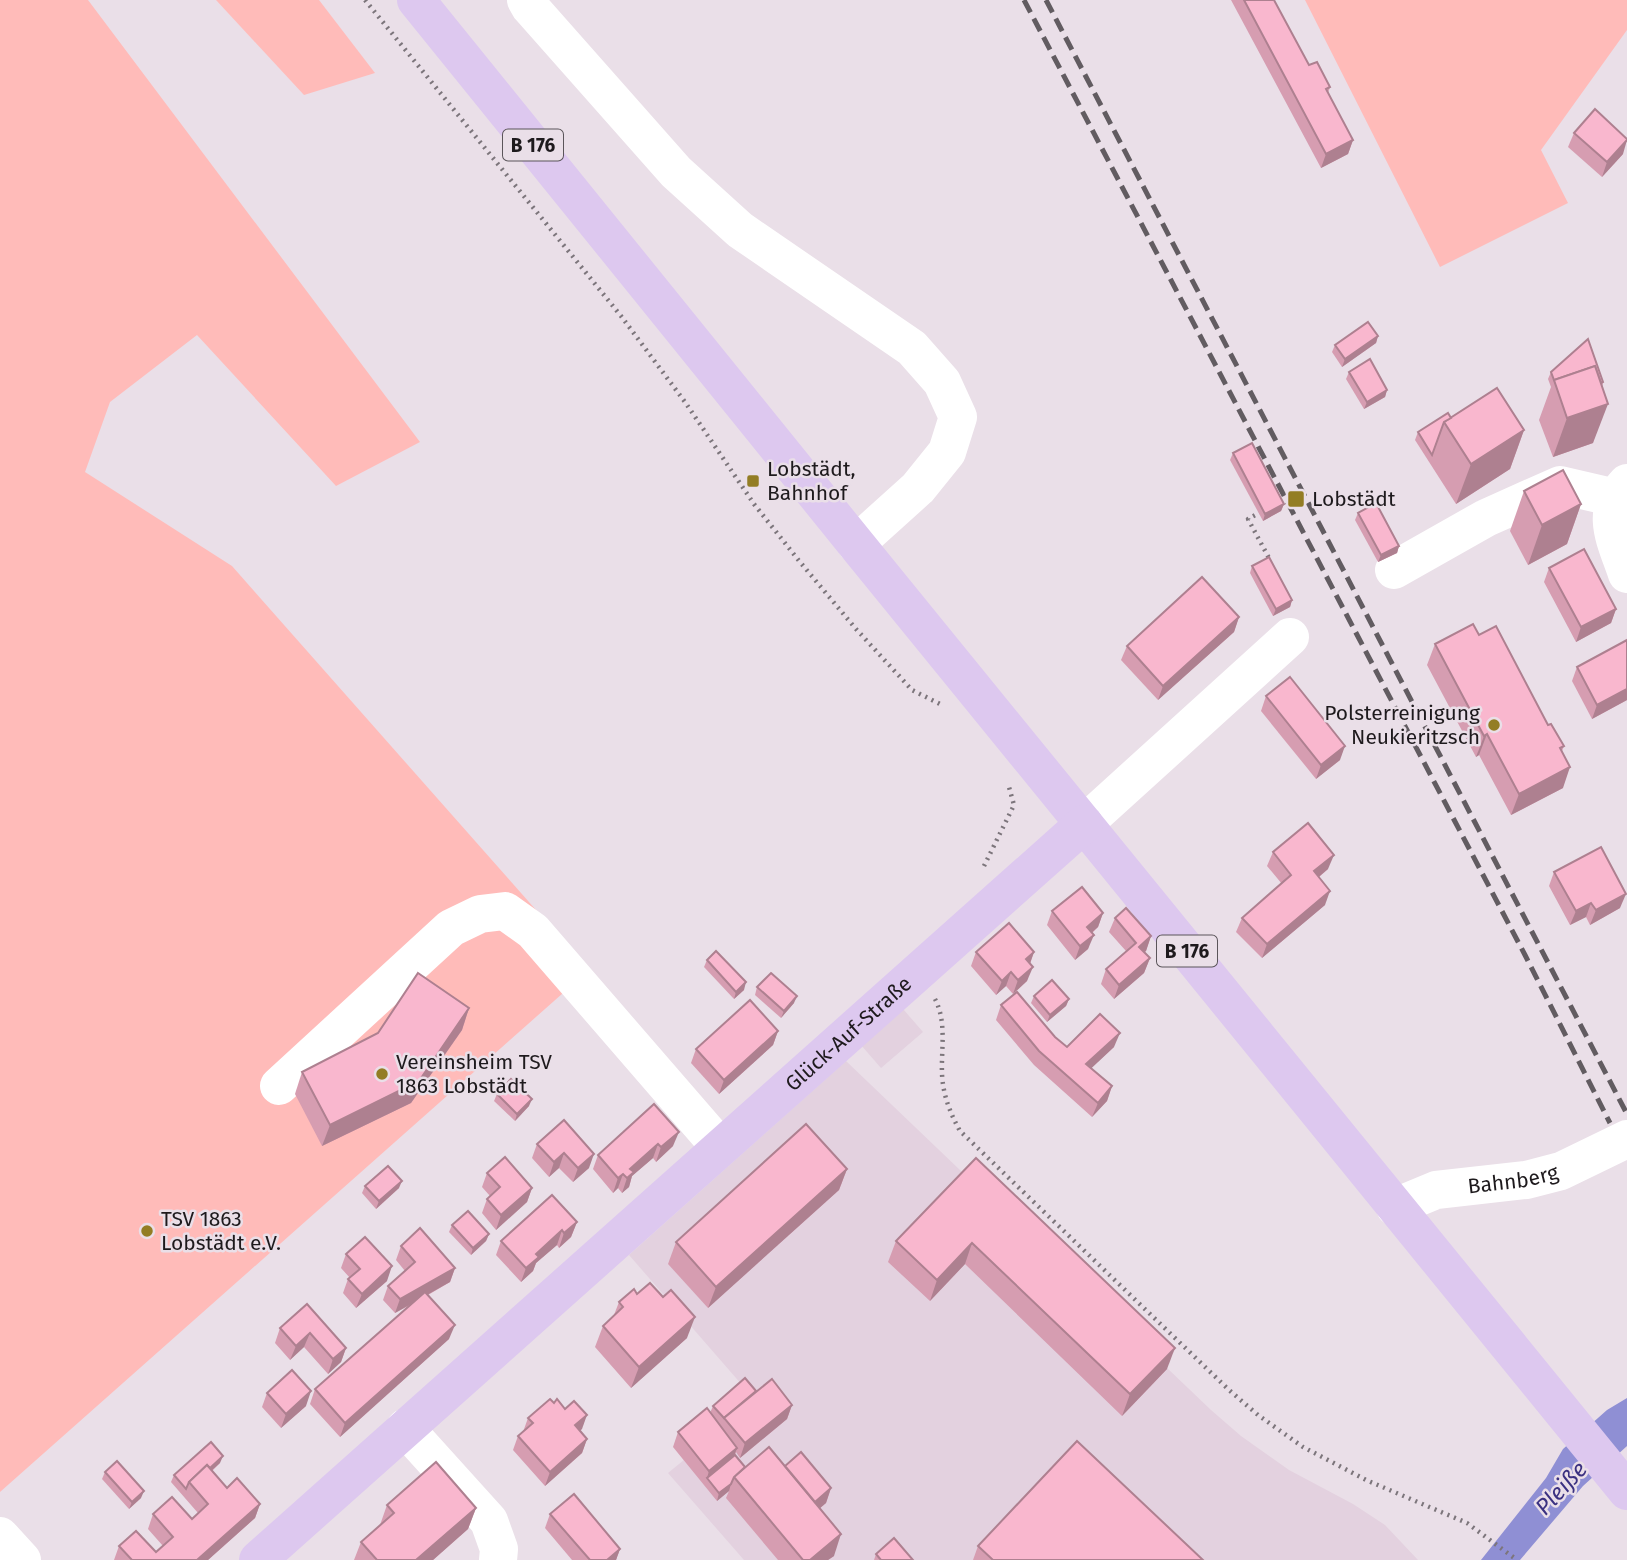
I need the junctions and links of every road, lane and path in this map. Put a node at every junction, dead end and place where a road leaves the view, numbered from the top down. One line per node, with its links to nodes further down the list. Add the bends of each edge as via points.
1 (365, 0): 11 (path, via 621,316 808,572 912,690)
2 (416, 0): 6 (main road, B 176)
3 (526, 0): 6 (street, via 694,189 740,230 912,348 942,382 958,417 947,452 918,488)
4 (1622, 490): 8 (street, via 1560,485 1486,517); 9 (street, via 1610,520)
5 (1271, 507): 7 (path, via 1248,519)
6 (856, 544): 13 (main road, B 176)
7 (1272, 563)
8 (1394, 570)
9 (1627, 574)
10 (1290, 637): 13 (street, Glück-Auf-Straße)
11 (944, 706)
12 (1007, 781): 14 (path, via 1014,805)
13 (1084, 824): 15 (main road, Glück-Auf-Straße); 19 (main road, B 176)
14 (977, 876)
15 (917, 971): 18 (main road, Glück-Auf-Straße); 26 (path, via 937,1002 943,1022 945,1097 960,1131 1258,1415 1366,1480 1467,1523)
16 (279, 1086): 18 (street, via 451,928 480,914 505,911 533,931)
17 (1614, 1146): 19 (street, Bahnberg, via 1561,1171 1436,1190)
18 (720, 1147): 20 (main road, Glück-Auf-Straße)
19 (1395, 1207): 21 (main road, B 176)
20 (405, 1428): 24 (main road, Glück-Auf-Straße); 25 (street, via 489,1521)
21 (1623, 1486)
22 (0, 1536): 23 (street)
23 (22, 1560)
24 (258, 1560)
25 (498, 1560)
26 (1517, 1560)

